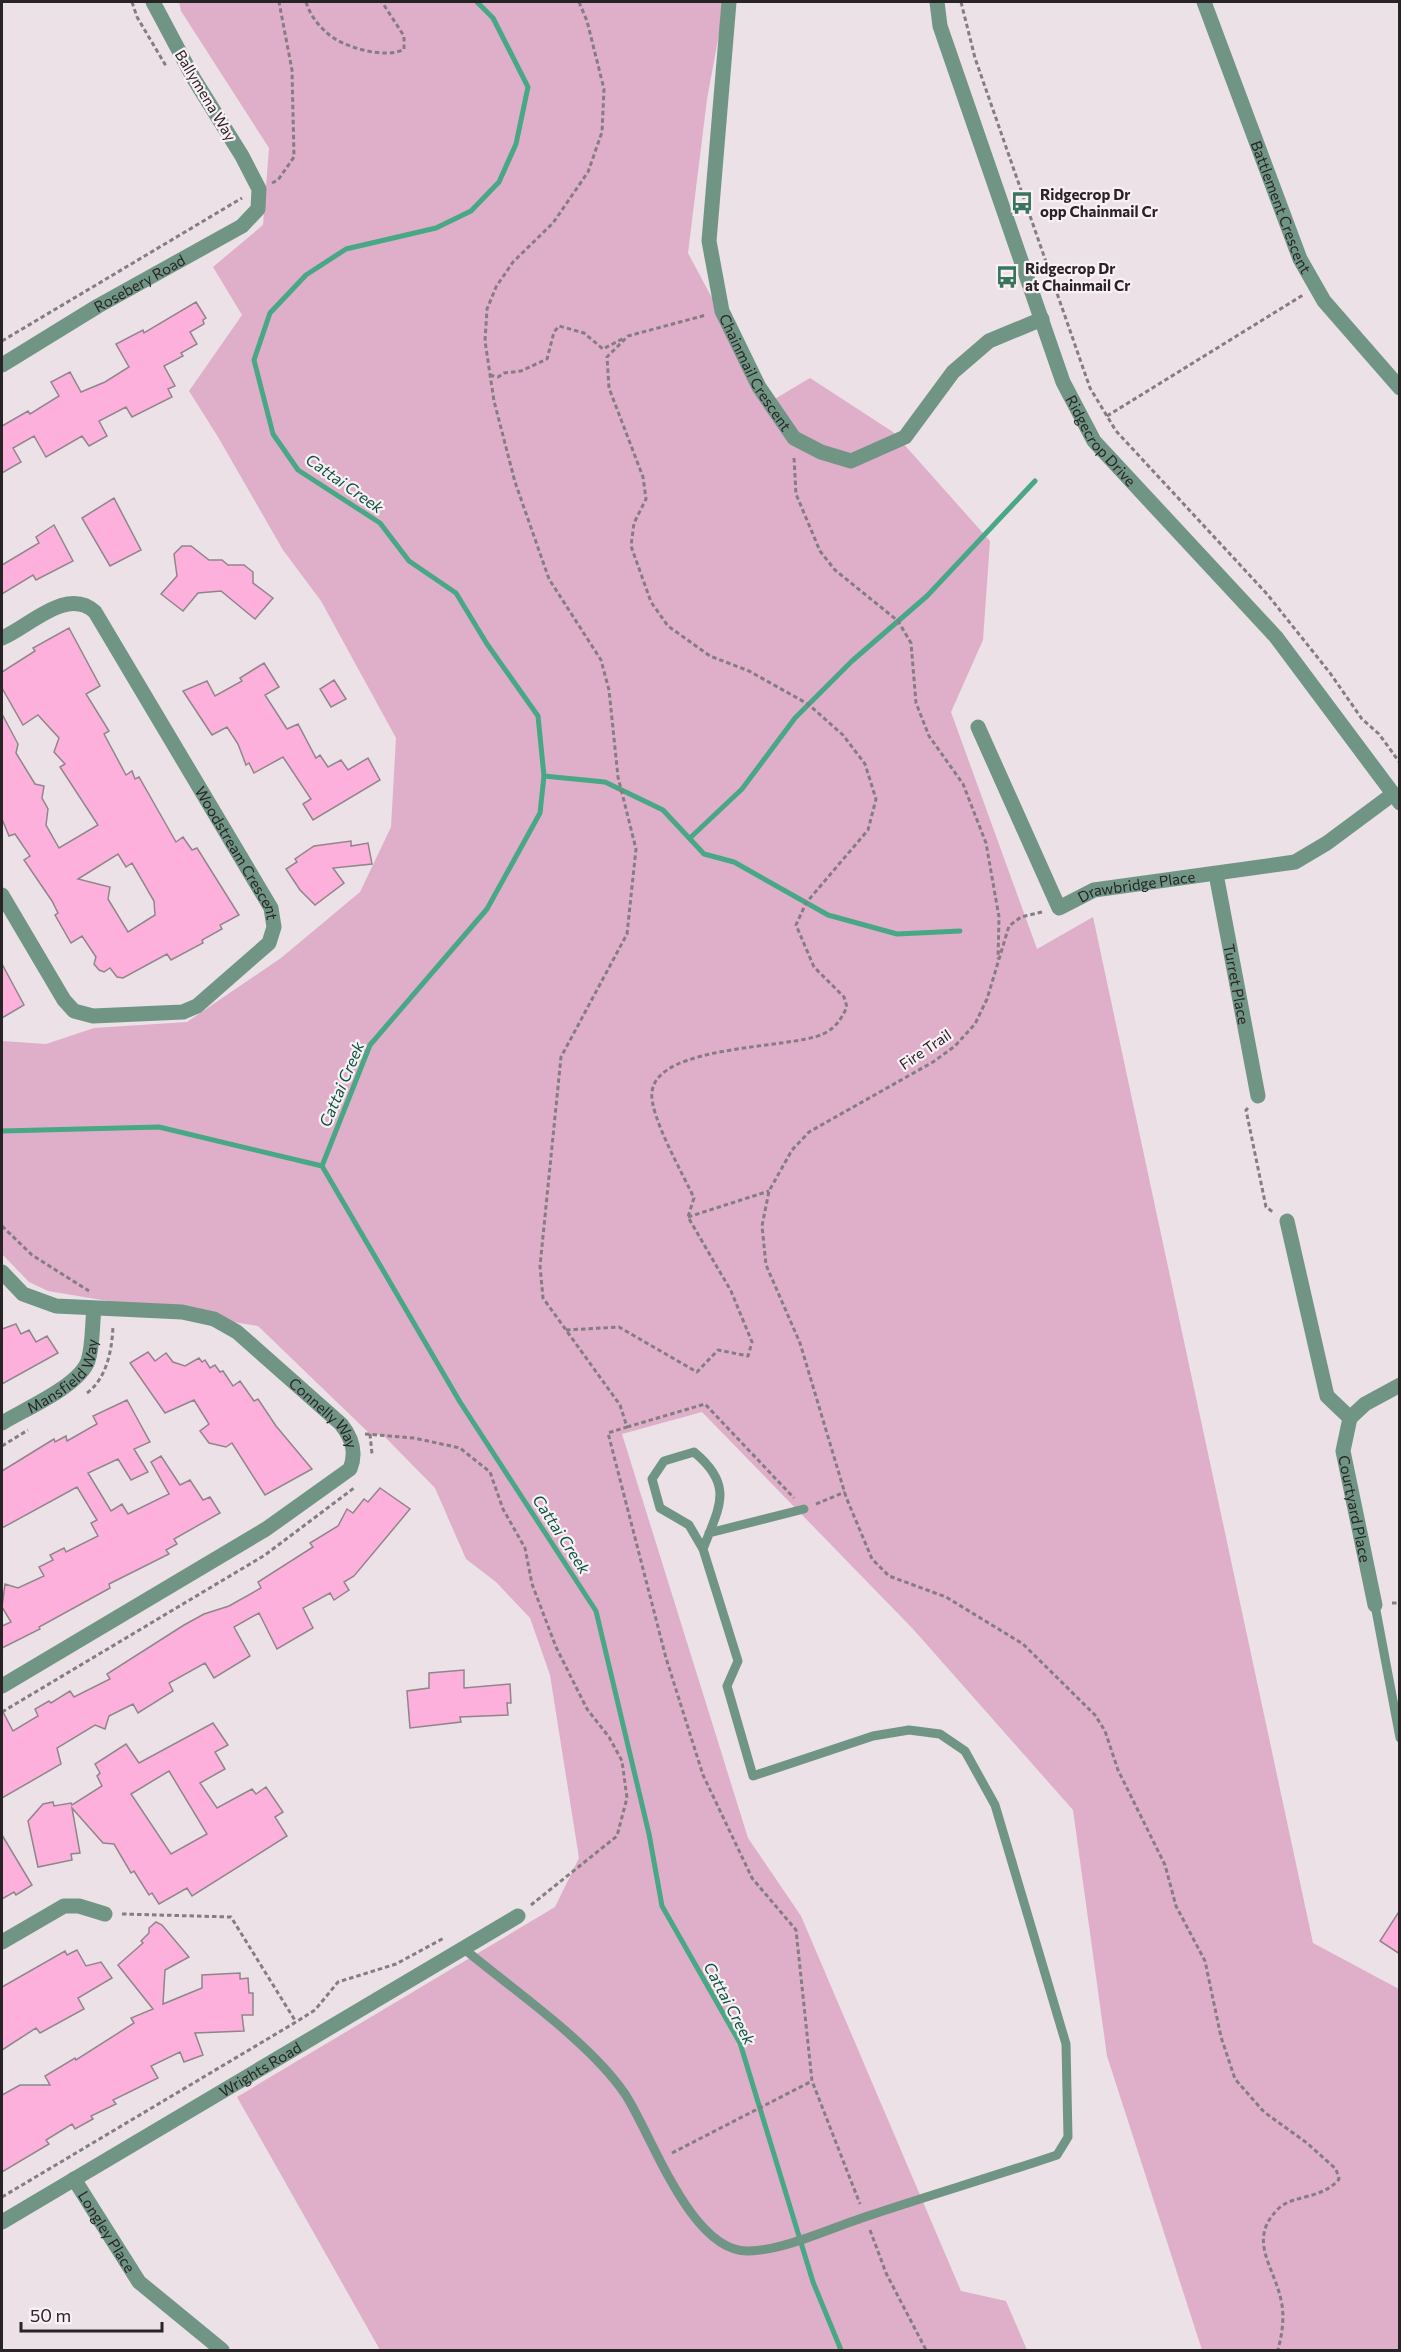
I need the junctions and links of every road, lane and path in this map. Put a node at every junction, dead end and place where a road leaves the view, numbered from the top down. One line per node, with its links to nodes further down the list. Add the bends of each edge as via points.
1 (153, 2): 10 (street, Ballymena Way)
2 (279, 2): 10 (path, via 292,70 294,157 278,180)
3 (306, 2): 4 (path, via 310,16 327,34 369,52 394,55 404,49 404,36)
4 (382, 2)
5 (579, 2): 17 (path, via 604,89 602,132 588,172 553,223 513,262 496,287 486,320)
6 (729, 2): 12 (street, Chainmail Crescent, via 709,241)
7 (937, 2): 13 (street, Ridgecrop Drive, via 940,26)
8 (961, 2): 19 (path, via 975,58 1090,388)
9 (1204, 2): 11 (street, Battlement Crescent, via 1300,259)
10 (259, 189): 15 (path); 16 (street, Rosebery Road, via 258,209 242,226)
11 (1316, 287): 18 (street, Battlement Crescent); 19 (path)
12 (722, 311): 14 (path); 21 (street, Chainmail Crescent, via 759,387)
13 (1042, 319): 20 (street, Ridgecrop Drive, via 1063,382); 21 (street, Chainmail Crescent, via 988,341 953,372 905,436 851,461)
14 (628, 336): 17 (path, via 603,348 584,333 559,326 547,359 521,371 498,377); 32 (path, via 607,357 609,388 643,477 646,499 634,523 632,546 651,602 668,626 711,656 749,671 808,704 843,735 865,764 876,798 868,830 806,903 796,925 814,967 844,997 847,1007 838,1024 822,1035 729,1049 672,1067 657,1078 652,1092 655,1113 694,1198)
15 (2, 341)
16 (2, 365)
17 (490, 375): 38 (path, via 515,482 549,579 601,660 609,690 618,777 636,849 627,934 561,1057 540,1266 543,1298)
18 (1400, 388)
19 (1107, 416): 20 (path); 24 (path, via 1116,431 1267,594)
20 (1087, 427): 25 (street, Ridgecrop Drive, via 1094,441 1276,637)
21 (794, 438): 29 (path, via 796,494 820,551 835,570 898,621 911,643 916,703 929,736 963,784 986,843 999,916)
22 (2, 638): 27 (street, Woodstream Crescent, via 63,604 87,604 95,612 271,909 274,927 269,943 197,1006 183,1012 82,1015 64,1000)
23 (978, 727): 28 (street, Drawbridge Place)
24 (1400, 763)
25 (1396, 799): 26 (street, Drawbridge Place, via 1295,862)
26 (1216, 874): 28 (street, Drawbridge Place, via 1094,890); 30 (street, Turret Place)
27 (2, 895)
28 (1059, 908): 29 (path, Fire Trail, via 1021,917 1009,926)
29 (998, 964): 31 (path, Fire Trail, via 975,1024 955,1046 809,1132 792,1150)
30 (1258, 1096): 33 (path, via 1246,1110 1266,1207)
31 (769, 1191): 32 (path); 44 (path, Fire Trail, via 762,1226 766,1264 800,1343)
32 (688, 1217): 38 (path, via 731,1291 752,1342 748,1356 717,1350 697,1372 619,1327)
33 (1287, 1221): 40 (street, via 1326,1396)
34 (2, 1226): 36 (path, via 32,1254)
35 (2, 1272): 37 (street, Connelly Way, via 23,1294 39,1301)
36 (65, 1274)
37 (94, 1309): 41 (street, Mansfield Way, via 89,1359 83,1371); 43 (street, Connelly Way, via 182,1312 214,1319 237,1332)
38 (566, 1330): 42 (path, via 620,1405)
39 (1400, 1386): 40 (street, via 1365,1404)
40 (1350, 1418): 48 (street, Courtyard Place, via 1343,1450)
41 (2, 1423)
42 (627, 1427): 45 (path, via 705,1404); 57 (path, via 608,1433 666,1658 703,1775 752,1878 796,1930)
43 (348, 1433): 49 (street, Connelly Way, via 354,1453 350,1469 266,1529); 52 (path, via 414,1438 460,1448 490,1472 503,1509 525,1548 532,1584 556,1647 587,1709 622,1761 627,1798 617,1836)
44 (845, 1491): 45 (path); 65 (path, Fire Trail, via 872,1559 889,1576 946,1597 1023,1644 1095,1715 1165,1866 1176,1906 1205,1961 1221,2037 1235,2079 1264,2112 1336,2169 1339,2179 1331,2189 1279,2208 1264,2227 1262,2244 1281,2300 1283,2327)
45 (804, 1509): 46 (lane)
46 (709, 1533): 47 (lane); 47 (lane, via 722,1500 712,1467 694,1452 664,1461 652,1479 660,1508 689,1525)
47 (703, 1549): 61 (lane, via 738,1661 727,1686 753,1776 873,1736 909,1730 940,1734 965,1751 995,1805 1066,2044 1068,2137 1057,2155)
48 (1375, 1605): 50 (lane, Courtyard Place)
49 (2, 1686)
50 (1400, 1738)
51 (105, 1914): 54 (street, via 64,1906); 56 (path, via 231,1917)
52 (518, 1916): 55 (street, Wrights Road)
53 (449, 1936): 56 (path, via 396,1964 338,1982 315,2010)
54 (2, 1942)
55 (463, 1948): 58 (lane, via 581,2044 624,2093); 59 (street, Wrights Road)
56 (296, 2022): 60 (path)
57 (812, 2080): 58 (path); 61 (path)
58 (660, 2160): 61 (lane, via 703,2229 723,2245 748,2251 775,2246)
59 (74, 2179): 62 (street, Wrights Road); 63 (street, Longley Place, via 139,2282)
60 (2, 2197)
61 (865, 2217): 64 (path, via 886,2273)
62 (2, 2222)
63 (222, 2350)
64 (926, 2350)
65 (1278, 2350)

